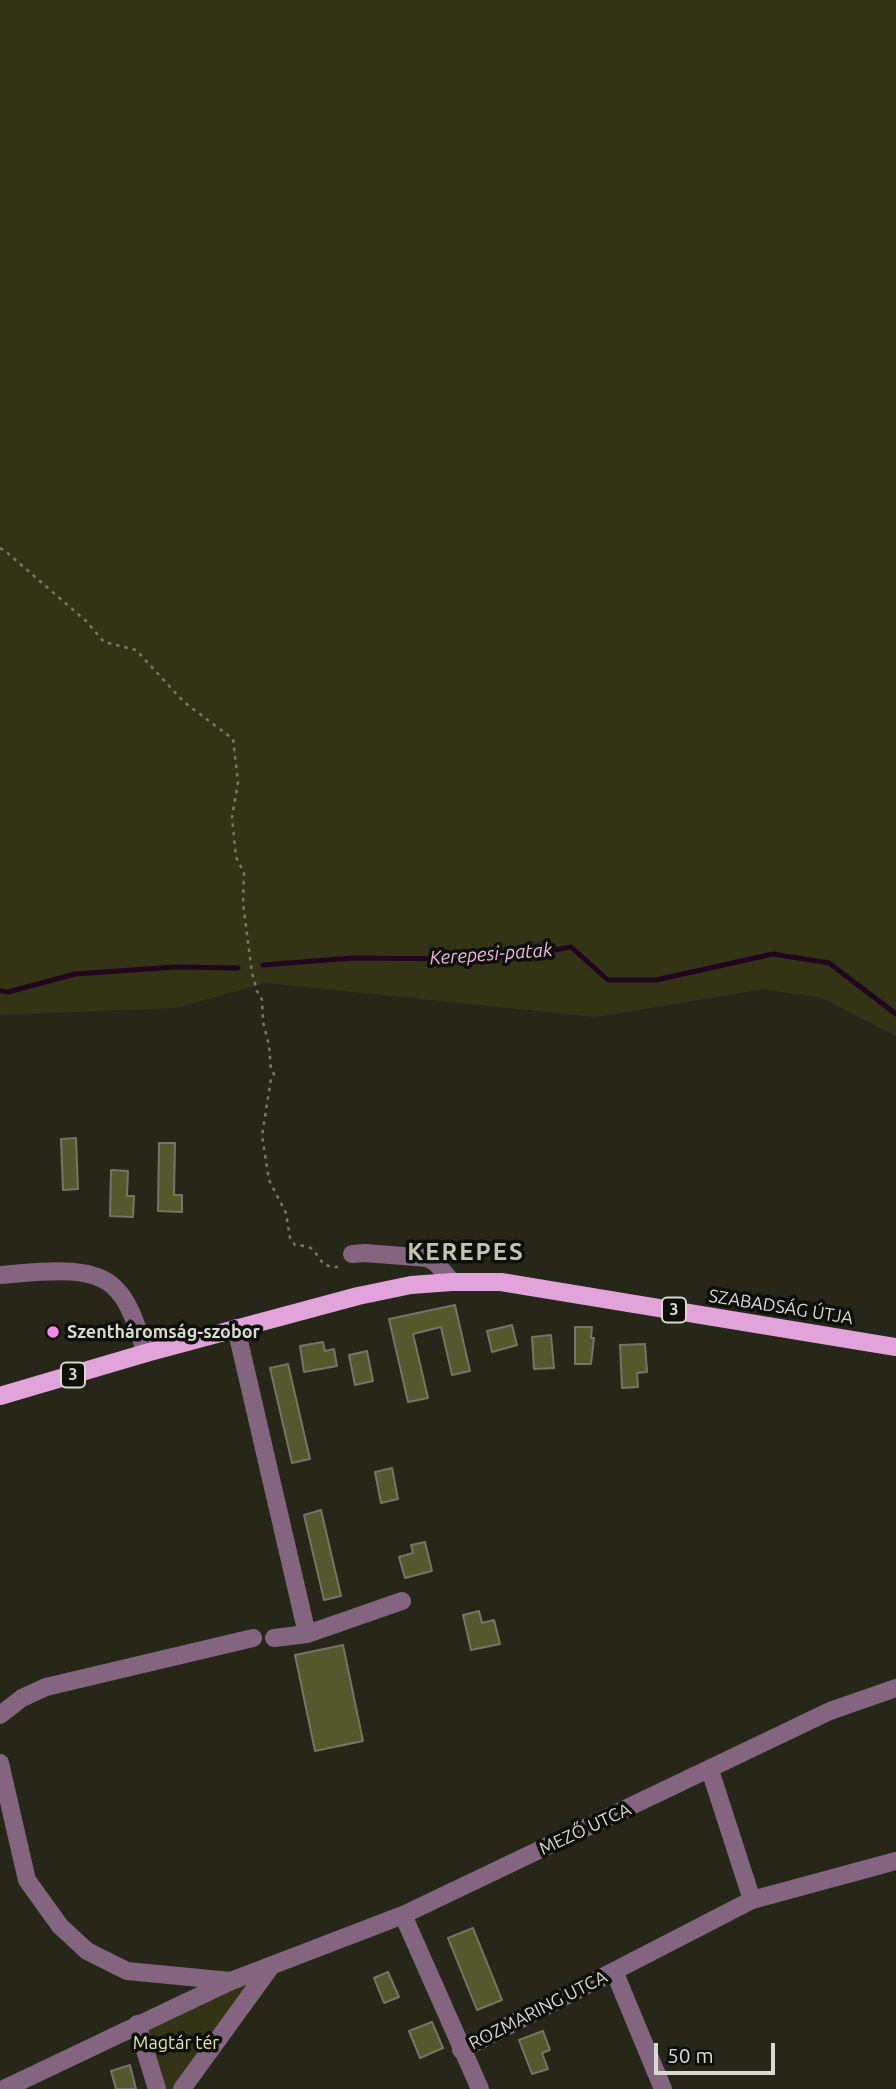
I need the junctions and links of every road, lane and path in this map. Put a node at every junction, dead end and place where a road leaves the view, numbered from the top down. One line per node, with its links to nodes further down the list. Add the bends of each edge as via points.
1 (0, 548): 2 (path, via 86,621 104,642 136,650 184,702 233,739 238,782 232,817 236,858 244,873 252,974 262,1000 274,1074 262,1136 270,1180 295,1245 312,1249 326,1266 341,1267)
2 (352, 1254): 4 (street, via 428,1258)
3 (0, 1275): 7 (street, via 71,1271 103,1278 128,1306)
4 (452, 1282): 5 (main road, SZABADSÁG ÚTJA / 3, via 358,1296); 6 (main road, SZABADSÁG ÚTJA / 3, via 501,1282)
5 (236, 1328): 7 (main road, SZABADSÁG ÚTJA / 3); 10 (street)
6 (896, 1347)
7 (146, 1353): 8 (main road, SZABADSÁG ÚTJA / 3)
8 (0, 1396)
9 (402, 1601): 10 (street)
10 (307, 1634): 12 (street)
11 (253, 1638): 14 (street, via 46,1687)
12 (274, 1638)
13 (896, 1688): 16 (street, MEZŐ UTCA, via 830,1711)
14 (0, 1715)
15 (0, 1763): 22 (street, via 27,1880 60,1926 87,1951 127,1971)
16 (710, 1770): 18 (street); 19 (street, MEZŐ UTCA)
17 (896, 1861): 18 (street, ROZMARING UTCA)
18 (752, 1900): 21 (street, ROZMARING UTCA)
19 (403, 1915): 20 (street, MEZŐ UTCA); 24 (street)
20 (272, 1965): 22 (street, MEZŐ UTCA); 27 (street)
21 (614, 1971): 24 (street, ROZMARING UTCA); 29 (street, ROZMARING UTCA)
22 (231, 1981): 23 (street, MEZŐ UTCA)
23 (137, 2024): 25 (street, MEZŐ UTCA); 26 (street)
24 (461, 2050): 28 (street)
25 (4, 2089)
26 (157, 2089)
27 (182, 2089)
28 (480, 2089)
29 (663, 2089)

